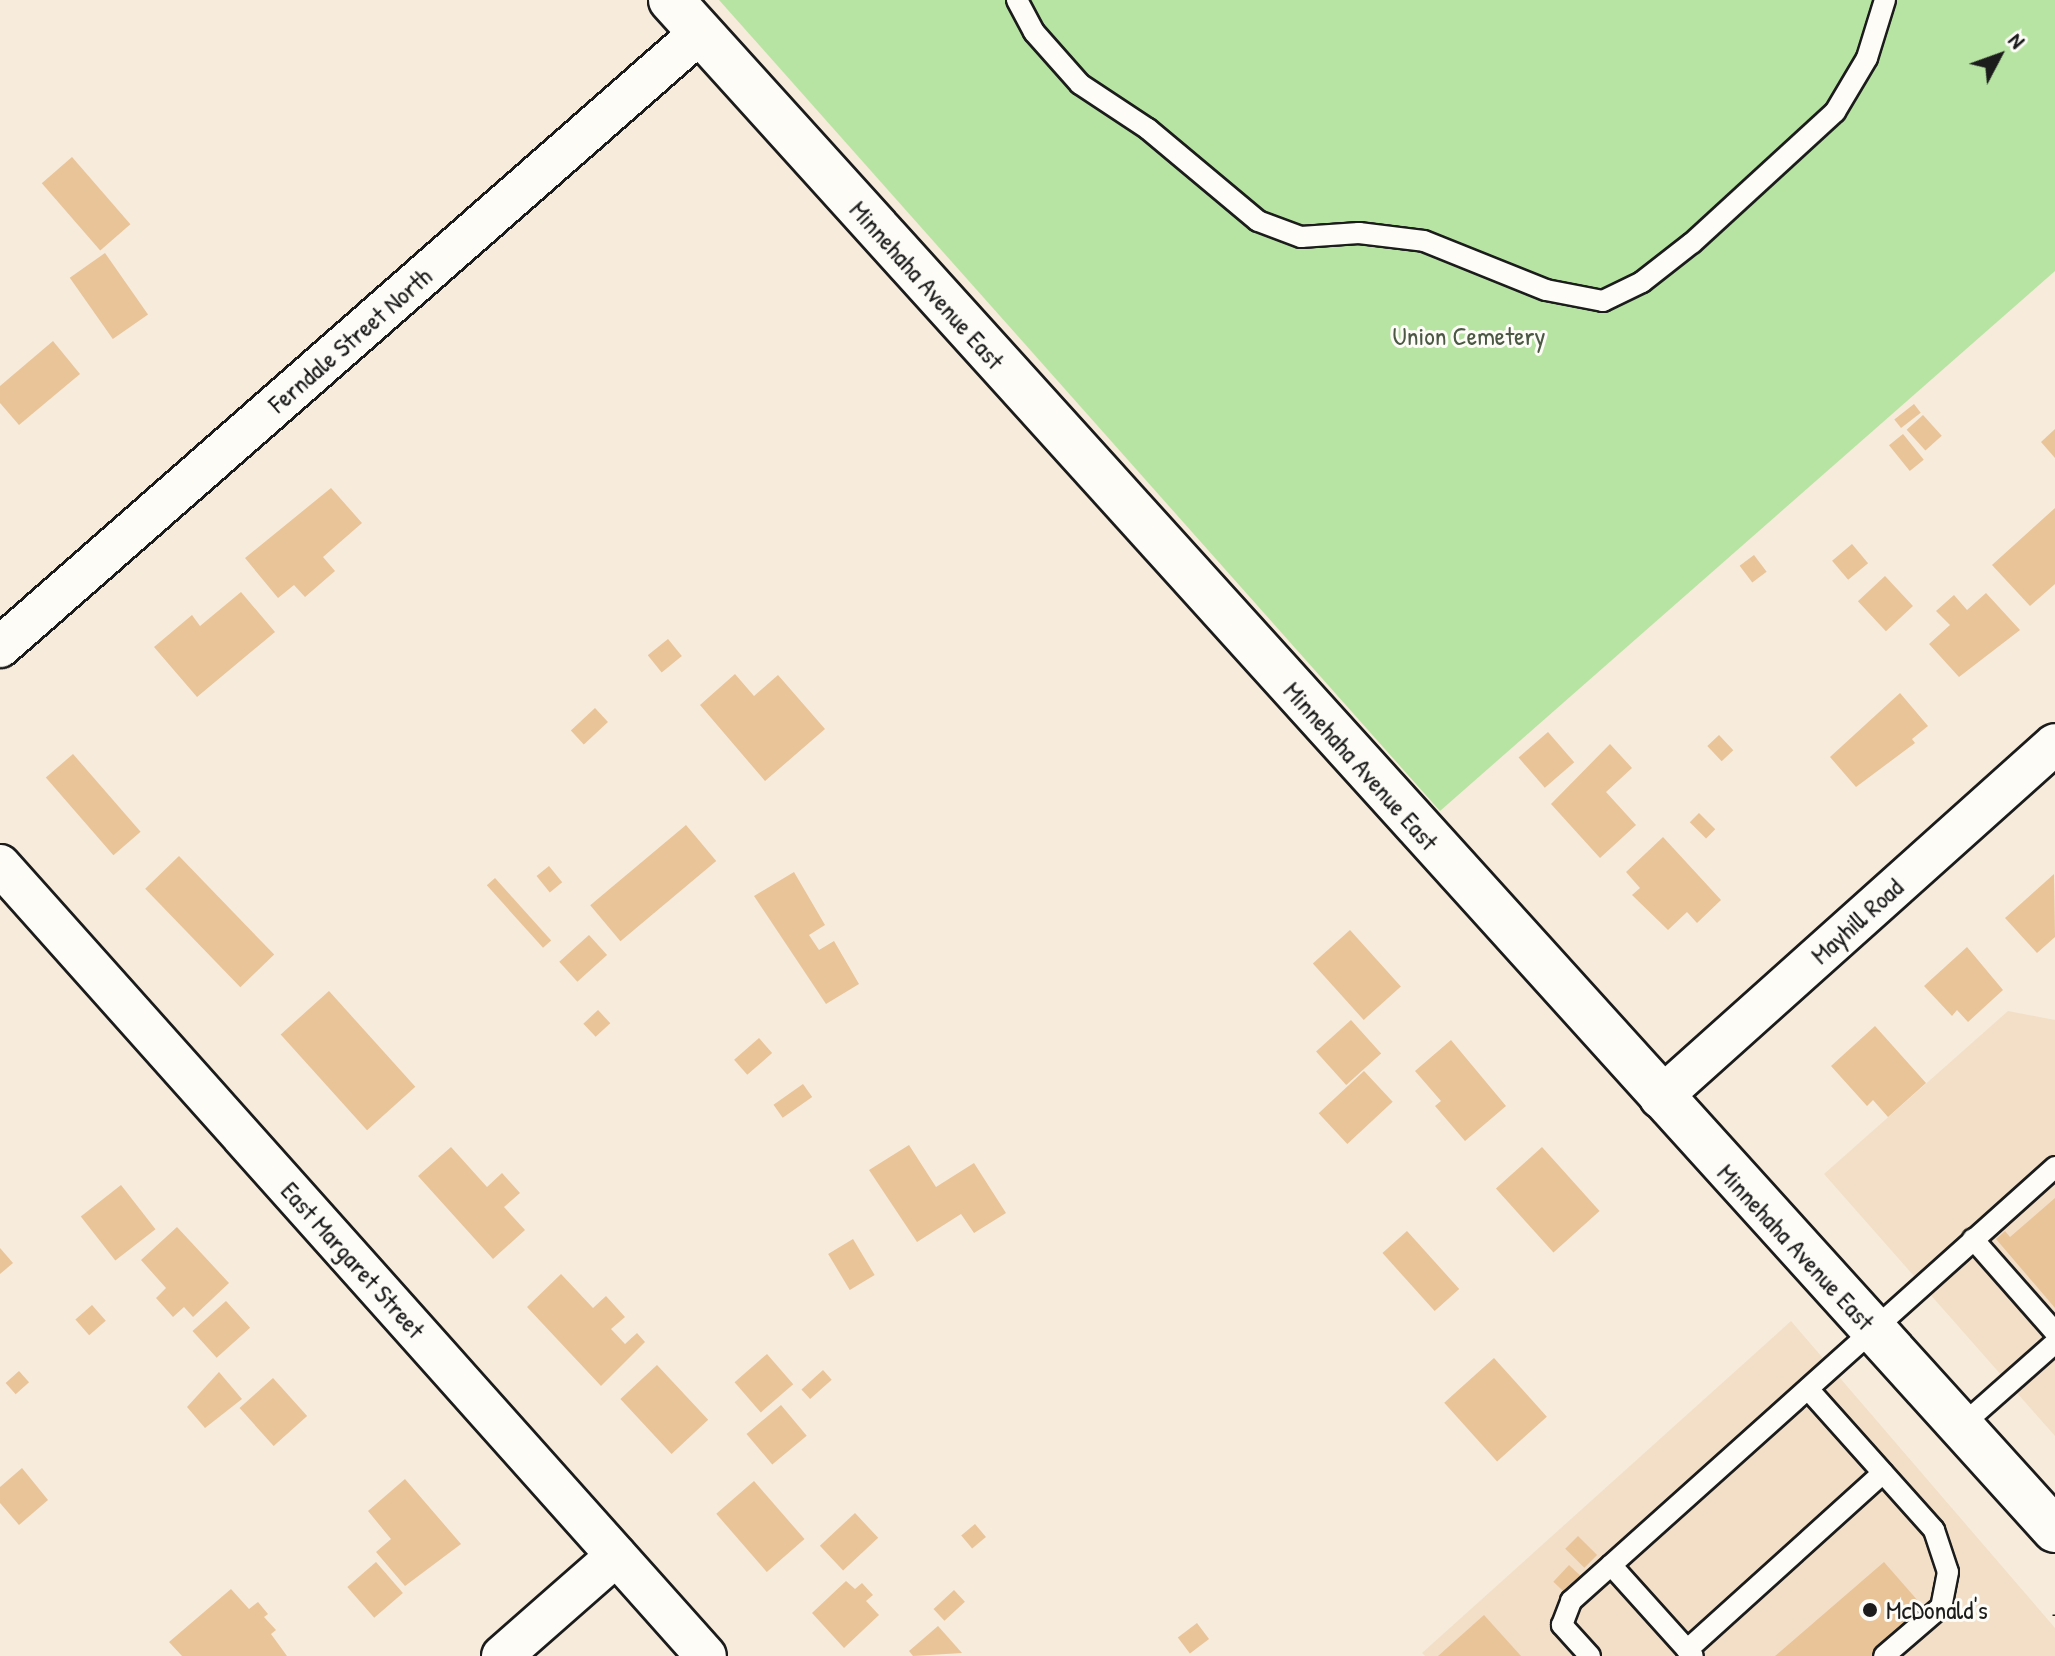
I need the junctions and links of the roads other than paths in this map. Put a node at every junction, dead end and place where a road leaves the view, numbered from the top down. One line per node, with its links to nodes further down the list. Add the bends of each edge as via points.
1 (671, 0): 4 (main road, Minnehaha Avenue East)
2 (1017, 0): 3 (lane, via 1034,32 1080,84 1148,129 1258,221 1301,237 1359,233 1424,241 1546,290 1603,301 1642,282 1692,243 1835,112 1867,58)
3 (1885, 0)
4 (700, 33): 5 (street, Ferndale Street North); 8 (main road, Minnehaha Avenue East)
5 (0, 647)
6 (2055, 744): 8 (street, Mayhill Road)
7 (0, 865): 18 (street, East Margaret Street)
8 (1660, 1098): 11 (main road, Minnehaha Avenue East)
9 (2055, 1167): 10 (lane)
10 (1973, 1239): 11 (lane); 12 (lane)
11 (1871, 1328): 14 (lane); 15 (main road, Minnehaha Avenue East)
12 (2055, 1332)
13 (2055, 1343): 15 (lane)
14 (1808, 1389): 16 (lane); 19 (lane)
15 (1960, 1427): 17 (main road, Minnehaha Avenue East)
16 (1883, 1473): 20 (lane); 24 (lane, via 1934,1530 1948,1572 1941,1607)
17 (2054, 1527)
18 (616, 1556): 21 (street); 22 (street, East Margaret Street)
19 (1611, 1565): 20 (lane); 23 (lane, via 1571,1601 1562,1625)
20 (1690, 1653)
21 (502, 1656)
22 (706, 1656)
23 (1590, 1656)
24 (1884, 1656)

